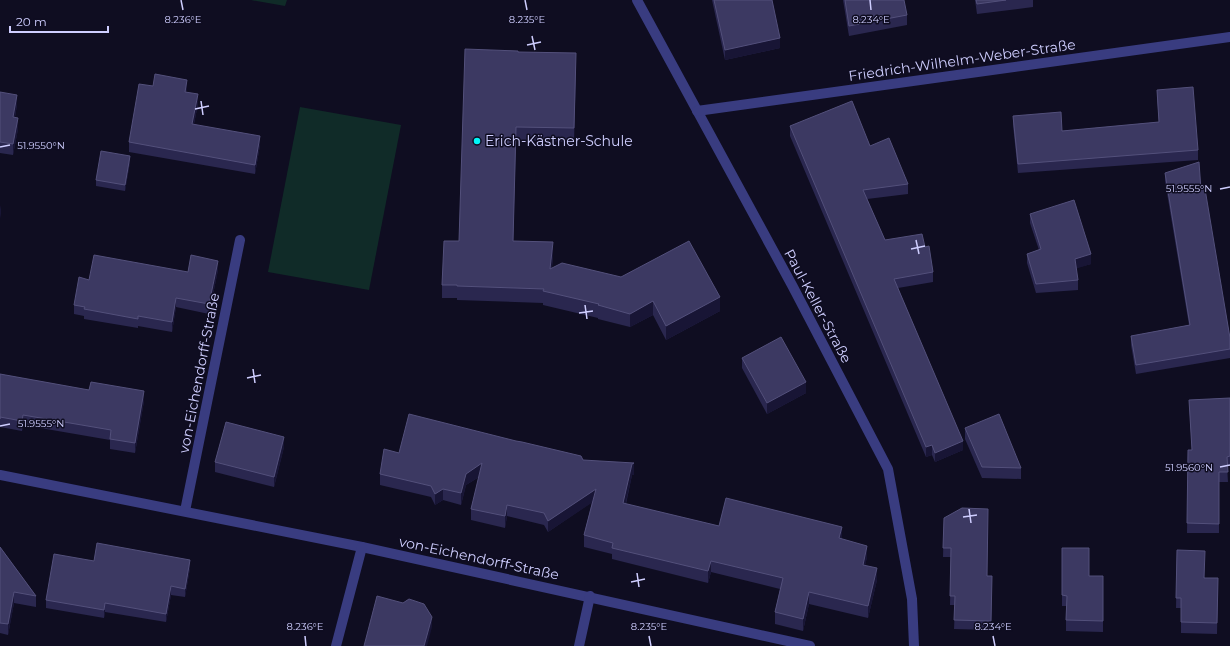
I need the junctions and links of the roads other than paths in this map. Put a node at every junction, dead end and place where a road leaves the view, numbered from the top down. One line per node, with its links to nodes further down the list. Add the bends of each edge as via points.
1 (637, 0): 3 (street, Paul-Keller-Straße)
2 (1230, 37): 3 (street, Friedrich-Wilhelm-Weber-Straße)
3 (697, 111): 12 (street, Paul-Keller-Straße, via 888,469 912,600)
4 (240, 240): 6 (street, von-Eichendorff-Straße)
5 (0, 475): 6 (street, von-Eichendorff-Straße)
6 (185, 511): 7 (street, von-Eichendorff-Straße)
7 (362, 547): 8 (street, von-Eichendorff-Straße); 9 (street)
8 (590, 596): 10 (street); 11 (street, von-Eichendorff-Straße)
9 (336, 646)
10 (579, 646)
11 (810, 646)
12 (914, 646)

